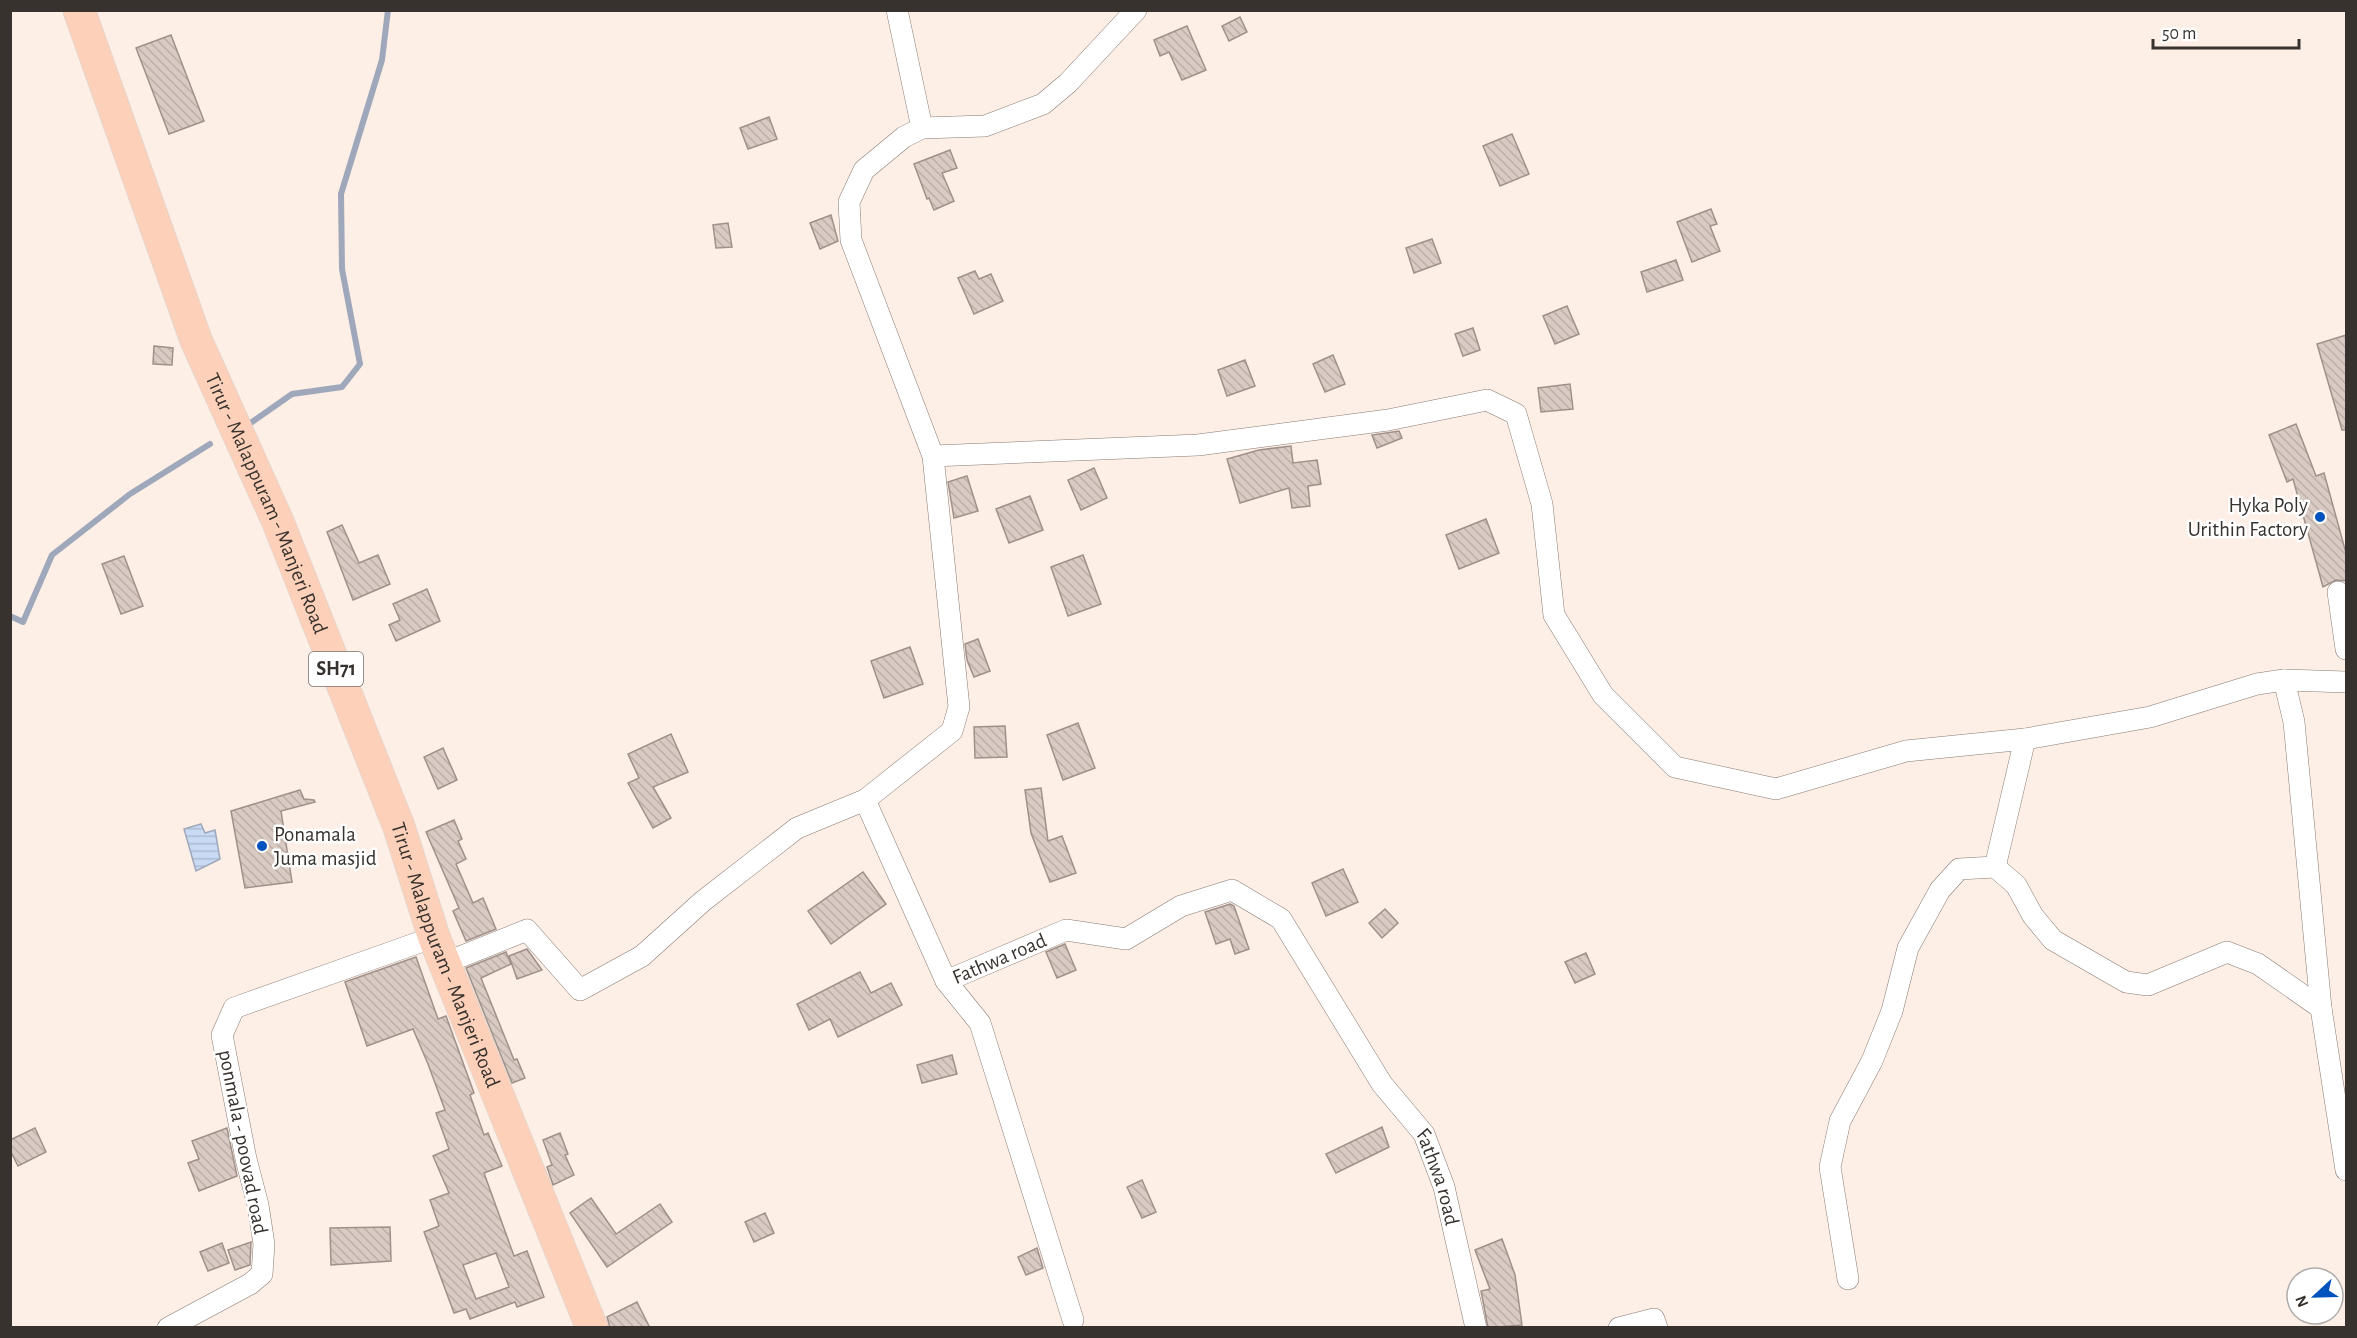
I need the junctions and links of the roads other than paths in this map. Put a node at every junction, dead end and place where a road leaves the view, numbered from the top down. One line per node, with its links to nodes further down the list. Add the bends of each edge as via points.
1 (79, 10): 13 (main road, Tirur - Malappuram - Manjeri Road / SH71, via 196,340 282,533 399,827)
2 (897, 10): 4 (street)
3 (1136, 10): 4 (street, via 1068,83 1043,104 985,126)
4 (922, 128): 5 (street, via 903,137 864,170 849,202 851,240)
5 (933, 456): 10 (street, via 1198,445 1388,420 1487,400 1516,414 1542,504 1554,615 1604,695 1675,767 1776,789 1906,751); 11 (street, via 959,707 952,730)
6 (2338, 592): 7 (street)
7 (2346, 649)
8 (2284, 680): 9 (street); 10 (street, via 2248,686 2150,717); 15 (street, via 2294,722)
9 (2346, 682)
10 (2025, 739): 12 (street)
11 (865, 800): 13 (street, via 797,828 703,901 642,956 580,990 527,930); 14 (street, Fathwa road)
12 (1995, 867): 15 (street, via 2016,885 2033,916 2053,940 2126,982 2148,985 2227,952 2258,964); 17 (street, via 1959,869 1940,890 1908,948 1892,1011 1872,1061 1840,1121 1830,1167)
13 (440, 950): 19 (street, ponmala - poovad road, via 234,1008 222,1035 258,1205 264,1244 262,1274); 20 (main road, Tirur - Malappuram - Manjeri Road / SH71)
14 (946, 981): 18 (street, via 980,1023); 21 (street, Fathwa road, via 1066,930 1126,939 1181,906 1232,890 1281,919 1382,1084 1424,1134 1444,1186)
15 (2321, 1008): 16 (street)
16 (2346, 1170)
17 (1848, 1279)
18 (1073, 1320)
19 (168, 1328)
20 (592, 1328)
21 (1476, 1328)
22 (1619, 1328): 23 (street, via 1654,1319)
23 (1657, 1328)

